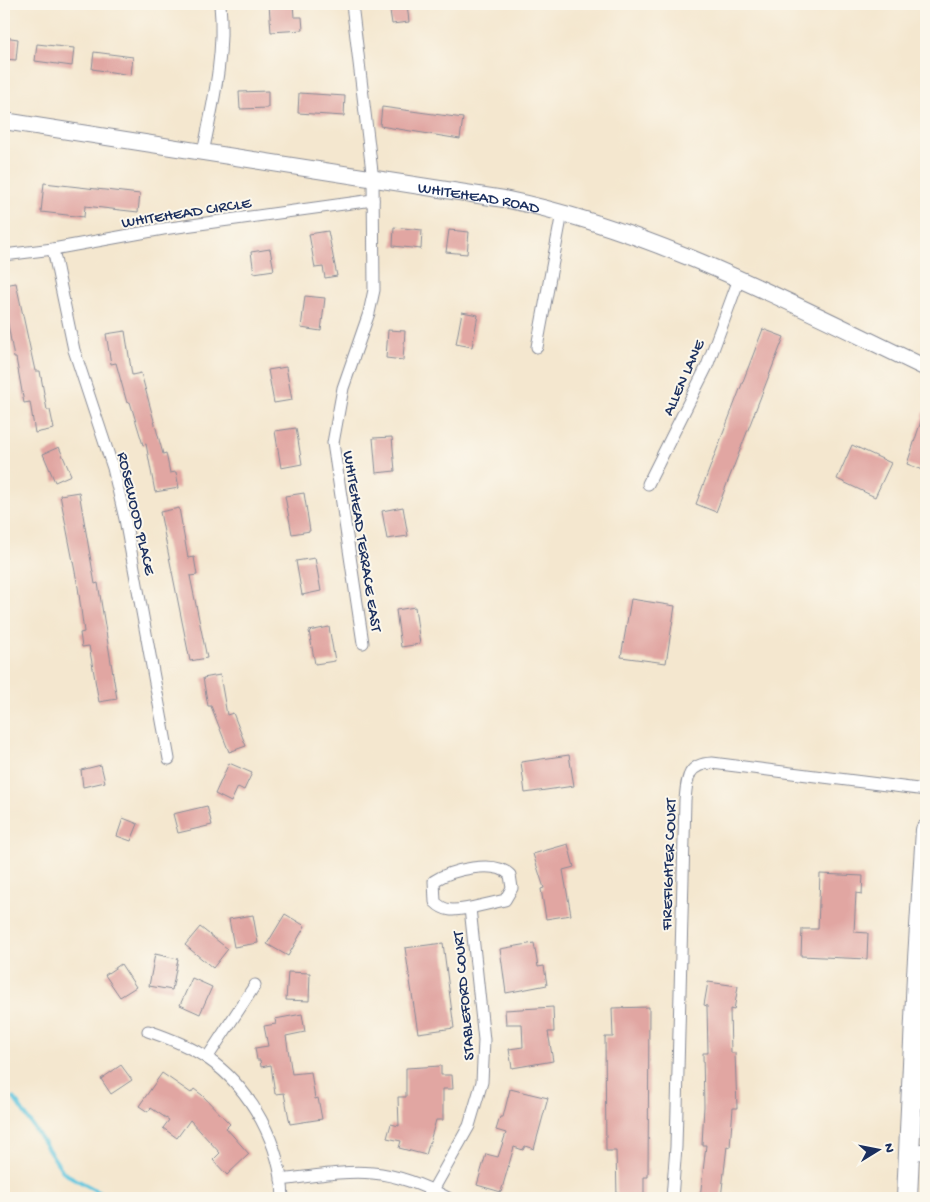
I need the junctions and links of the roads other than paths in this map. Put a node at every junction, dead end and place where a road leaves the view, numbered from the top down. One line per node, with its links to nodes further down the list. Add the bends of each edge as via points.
1 (220, 4): 4 (street, via 221,54)
2 (352, 4): 5 (street, WHITEHEAD TERRACE EAST)
3 (4, 121): 4 (main road, WHITEHEAD ROAD)
4 (203, 153): 5 (main road, WHITEHEAD ROAD)
5 (373, 180): 6 (street, WHITEHEAD TERRACE EAST); 7 (main road, WHITEHEAD ROAD, via 504,199)
6 (373, 200): 8 (street, WHITEHEAD CIRCLE, via 163,229); 14 (street, WHITEHEAD TERRACE EAST, via 372,302 343,388 333,443)
7 (562, 213): 10 (main road, WHITEHEAD ROAD, via 692,257); 11 (street)
8 (53, 249): 9 (street, WHITEHEAD CIRCLE); 15 (street, ROSEWOOD PLACE, via 74,350 113,468 126,519)
9 (4, 255)
10 (739, 280): 12 (main road, WHITEHEAD ROAD); 13 (street, ALLEN LANE, via 706,366)
11 (537, 347)
12 (926, 368)
13 (648, 484)
14 (363, 643)
15 (169, 759)
16 (926, 790): 27 (street, FIREFIGHTER COURT, via 712,763 694,768 688,780 685,800)
17 (926, 830): 22 (highway, via 917,965)
18 (470, 908): 18 (street, STABLEFORD COURT, via 505,900 512,888 510,875 499,867 489,867 454,872 434,882 435,902 442,908 453,911); 24 (street, STABLEFORD COURT, via 484,1040 482,1082 469,1126)
19 (255, 985): 21 (street)
20 (148, 1031): 21 (street)
21 (207, 1058): 23 (street, via 235,1083 254,1108 276,1155)
22 (918, 1152): 28 (highway)
23 (281, 1180): 24 (street, via 361,1171 398,1176); 25 (street)
24 (433, 1190): 26 (street)
25 (283, 1198)
26 (448, 1198)
27 (672, 1198)
28 (907, 1198)

